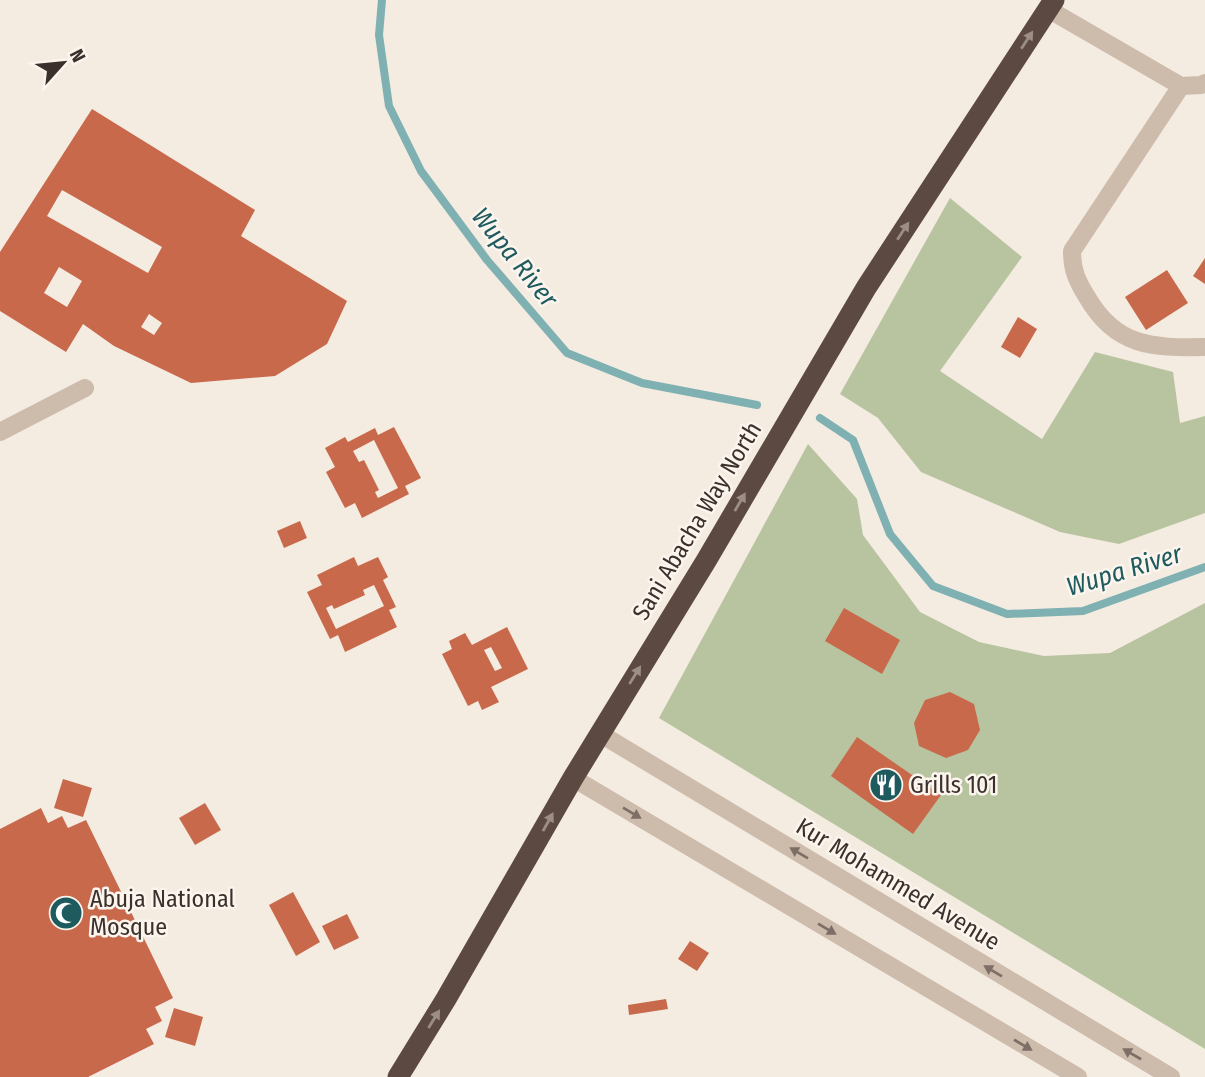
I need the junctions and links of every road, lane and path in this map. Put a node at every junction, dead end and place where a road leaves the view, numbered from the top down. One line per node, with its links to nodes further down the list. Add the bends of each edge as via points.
1 (1051, 5): 2 (street); 7 (highway, Sani Abacha Way North, one-way to 1, via 866,288)
2 (1181, 86): 3 (street); 4 (street, via 1072,251 1072,267 1097,315 1114,331 1142,345)
3 (1204, 86)
4 (1205, 347)
5 (85, 388): 6 (street)
6 (0, 432)
7 (599, 733): 8 (highway, Sani Abacha Way North); 11 (street, Kur Mohammed Avenue, one-way to 7)
8 (573, 778): 9 (highway, Sani Abacha Way North, one-way to 8); 10 (street, one-way to 10)
9 (398, 1077)
10 (1077, 1077)
11 (1171, 1077)

